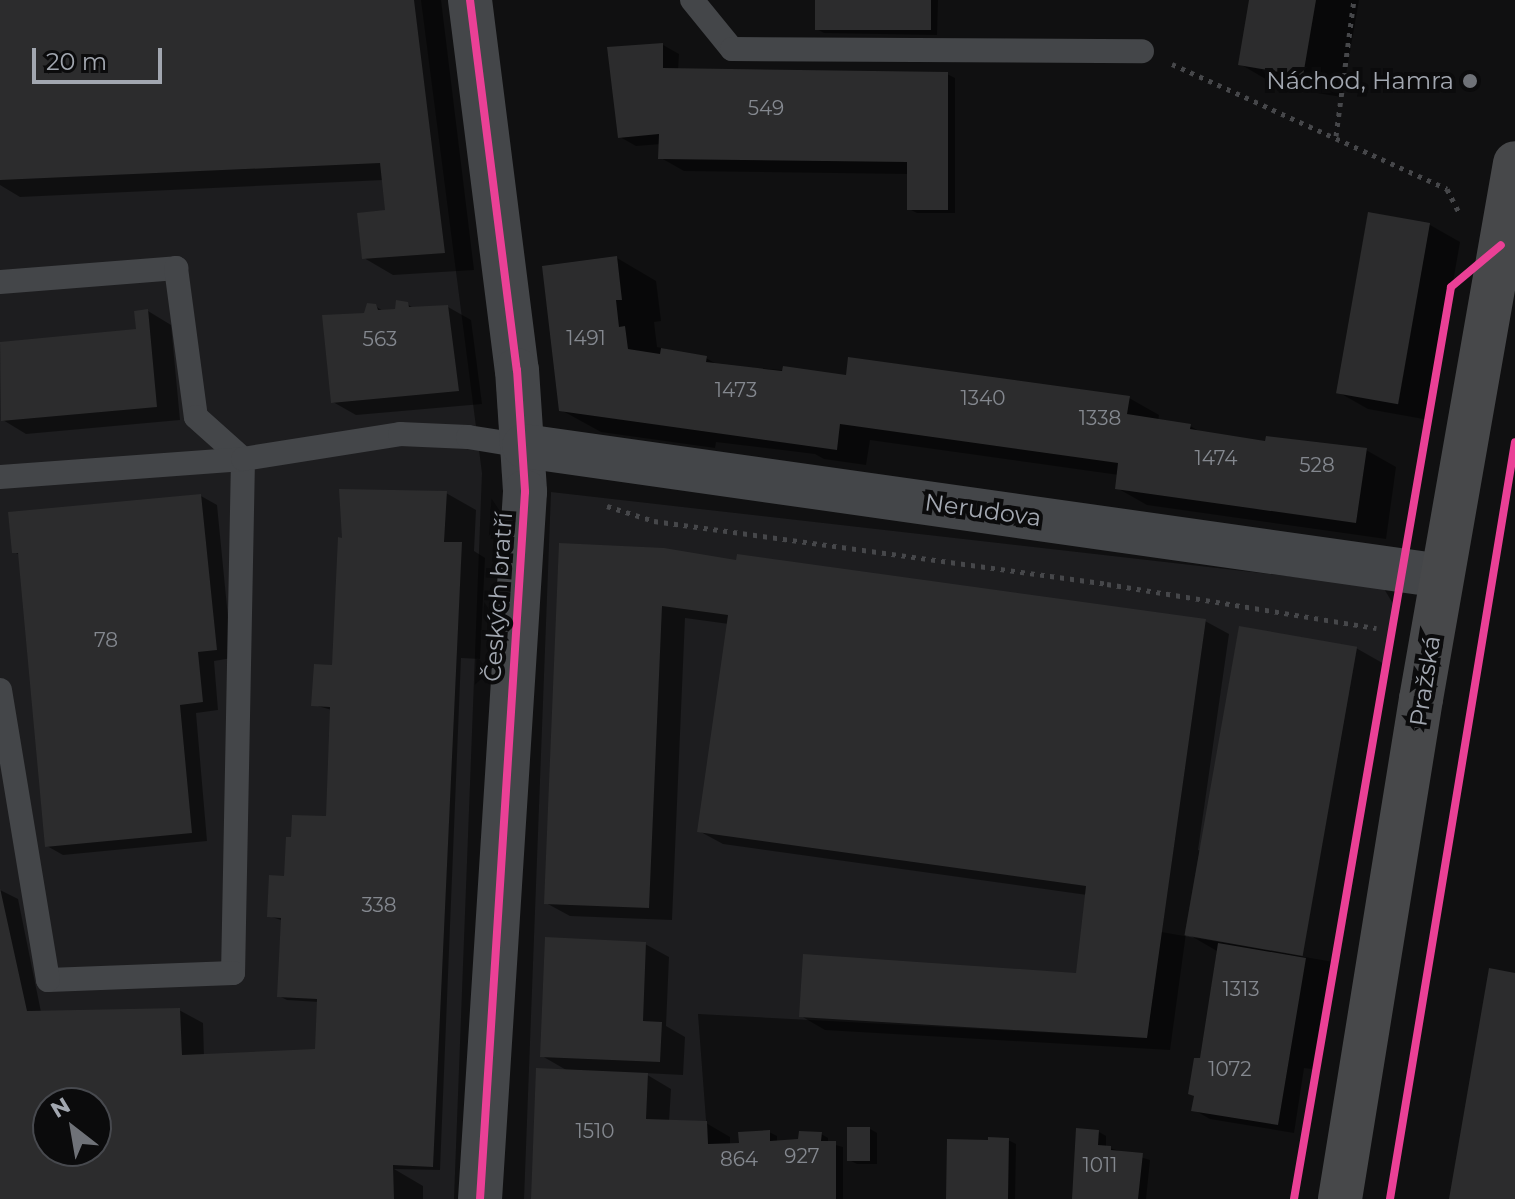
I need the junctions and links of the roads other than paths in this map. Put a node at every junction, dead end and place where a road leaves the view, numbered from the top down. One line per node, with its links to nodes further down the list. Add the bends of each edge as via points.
1 (470, 0): 6 (street, Českých bratří)
2 (692, 0): 3 (lane, via 732,49)
3 (1142, 51)
4 (1515, 163): 9 (main road, Pražská)
5 (0, 282): 7 (lane, via 176,268 196,417)
6 (524, 446): 7 (lane, via 400,434); 9 (street, Nerudova); 11 (street, Českých bratří)
7 (243, 459): 8 (lane); 10 (lane, via 233,973 48,980)
8 (0, 477)
9 (1442, 576): 12 (main road, Pražská)
10 (0, 690)
11 (480, 1199)
12 (1340, 1199)

